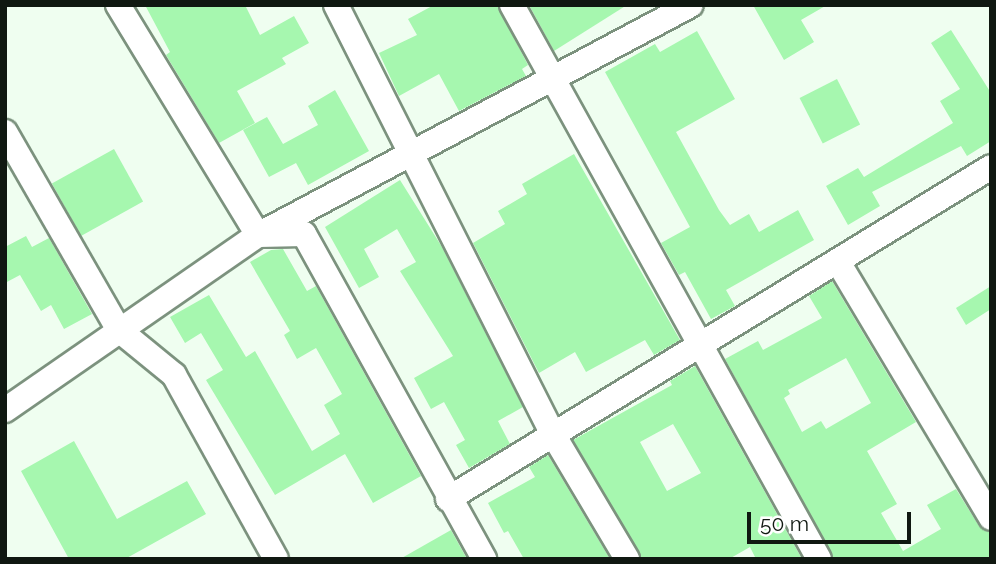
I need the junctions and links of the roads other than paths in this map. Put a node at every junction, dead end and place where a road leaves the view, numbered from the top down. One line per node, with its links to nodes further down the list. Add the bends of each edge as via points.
1 (118, 5): 9 (street)
2 (336, 5): 7 (street)
3 (512, 5): 5 (street)
4 (691, 5): 5 (street)
5 (553, 75): 7 (street); 12 (street)
6 (5, 132): 11 (street)
7 (413, 153): 9 (street); 14 (street)
8 (991, 167): 10 (street)
9 (258, 235): 11 (street, via 231,258); 15 (street, via 304,234)
10 (838, 262): 12 (street); 16 (street)
11 (119, 330): 13 (street, via 73,367); 17 (street, via 174,375)
12 (699, 349): 14 (street); 20 (street)
13 (5, 410)
14 (554, 436): 15 (street); 19 (street)
15 (448, 499): 18 (street)
16 (991, 518)
17 (276, 559)
18 (484, 559)
19 (627, 559)
20 (819, 559)

